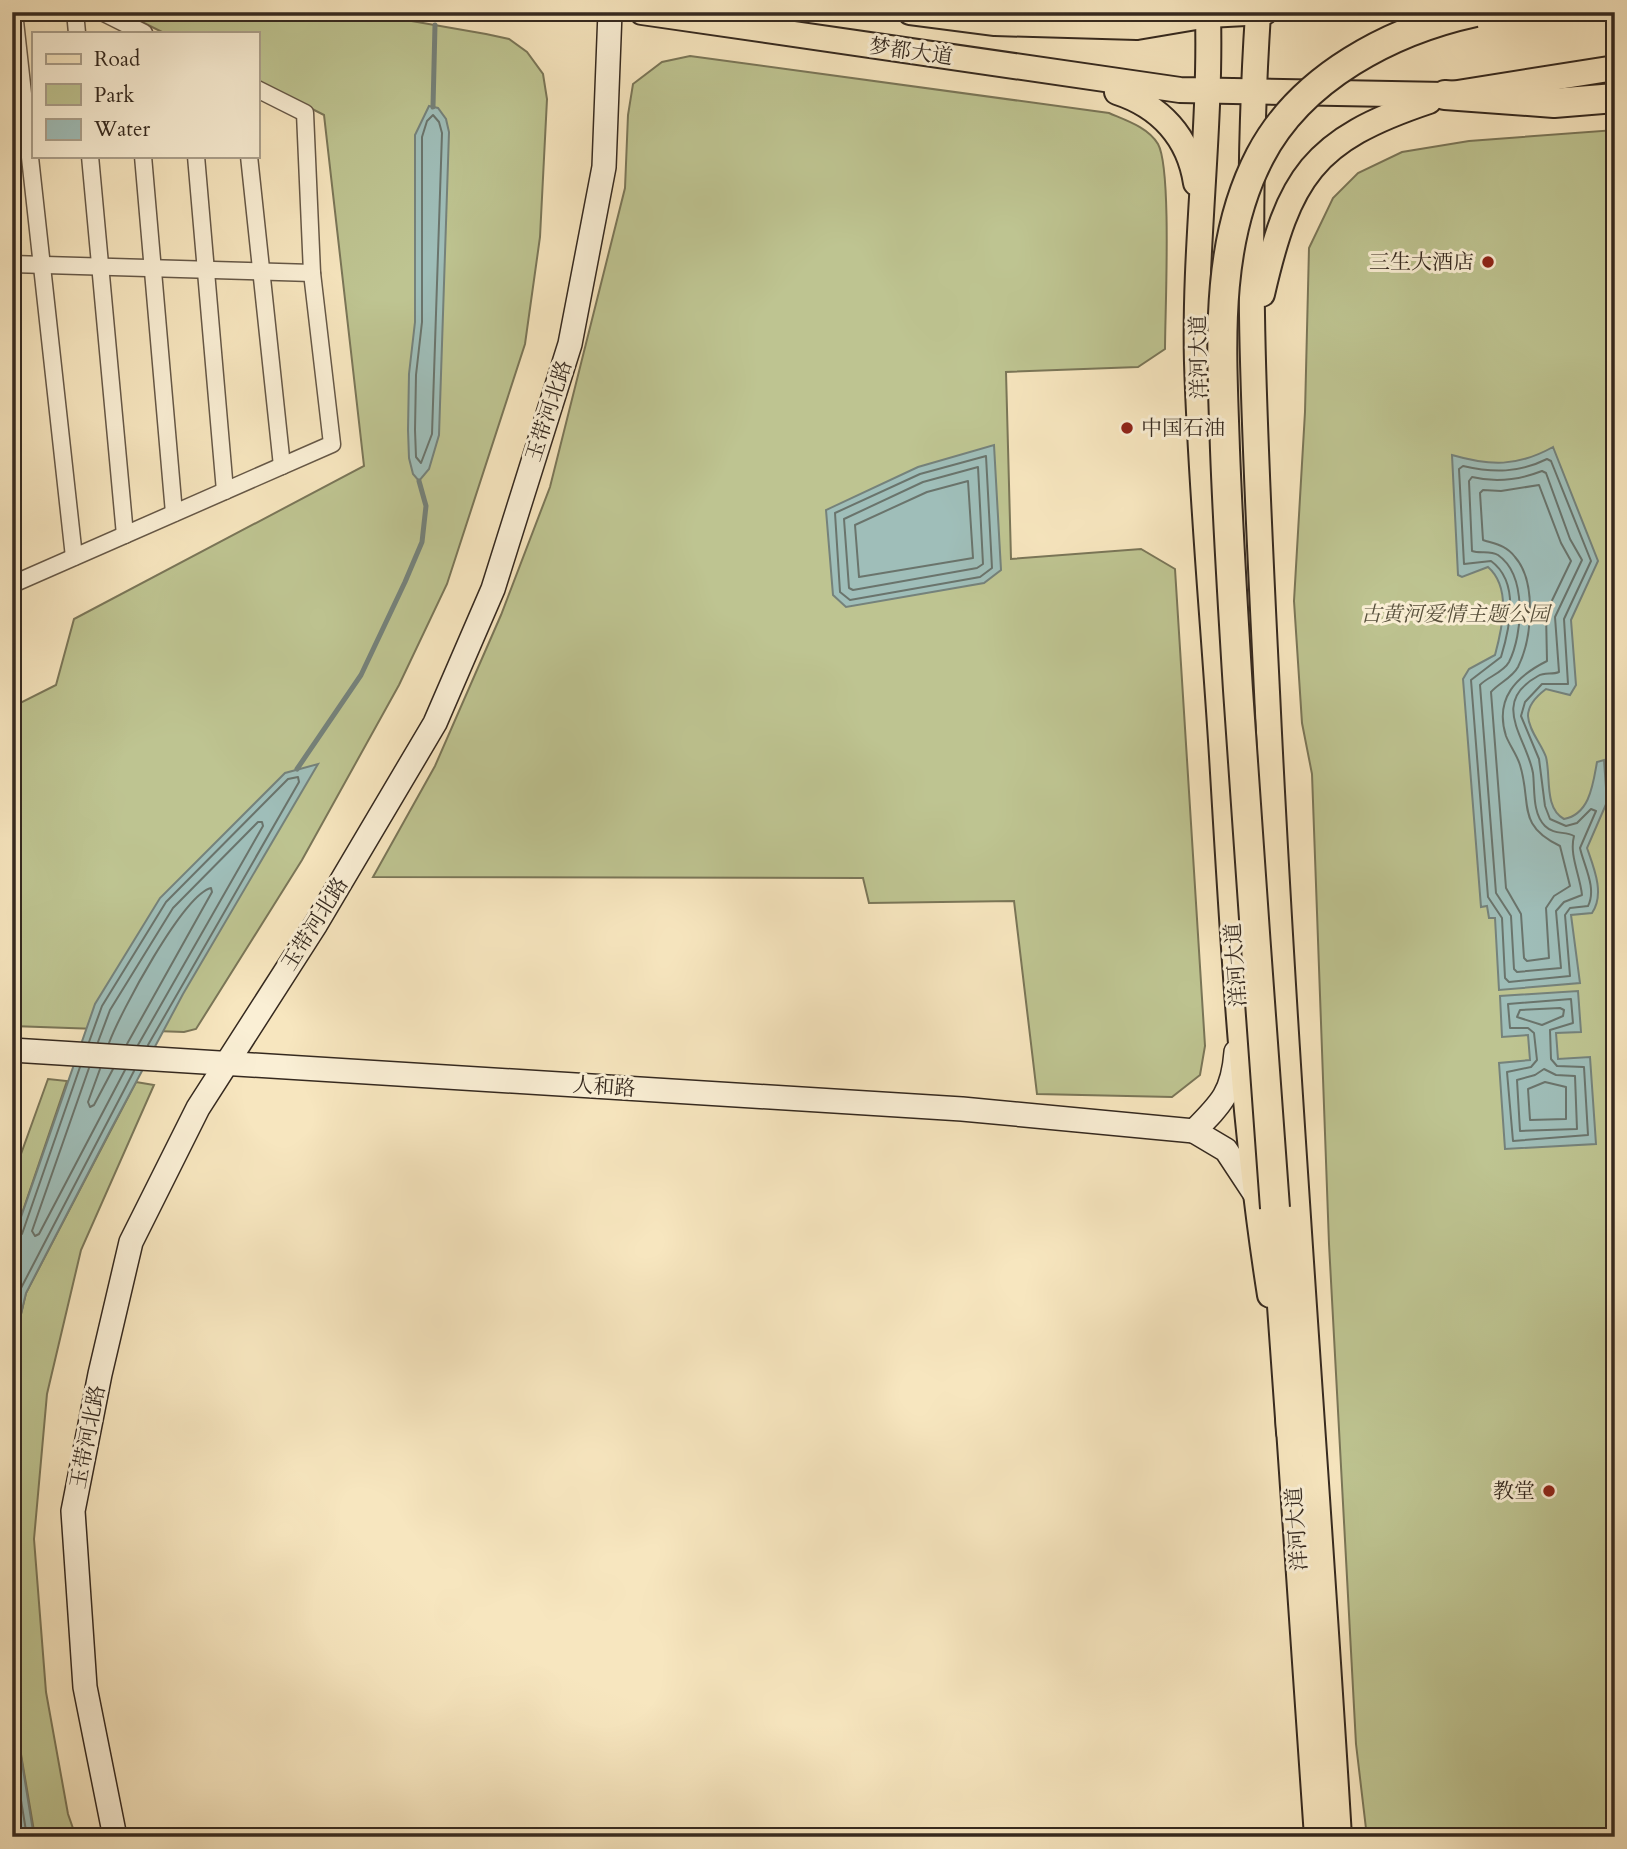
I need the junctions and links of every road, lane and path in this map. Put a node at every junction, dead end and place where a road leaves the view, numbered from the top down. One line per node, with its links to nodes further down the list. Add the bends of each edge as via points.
1 (14, 12): 25 (street)
2 (75, 12): 10 (street)
3 (102, 12): 11 (street)
4 (610, 12): 40 (street, 玉带河北路, via 604,167 570,344 493,589 435,723 316,924)
5 (642, 12): 13 (main road, 梦都大道)
6 (909, 12): 9 (main road, 梦都大道, via 995,23 1137,27)
7 (1475, 12): 42 (highway, bridge, via 1427,24 1378,46 1310,94 1283,121 1261,154 1244,190 1233,230 1223,323 1229,551)
8 (1262, 13): 9 (main road, 洋河大道); 16 (main road, 洋河大道)
9 (1208, 15): 15 (main road, 洋河大道)
10 (77, 32)
11 (137, 32)
12 (1615, 68): 17 (main road)
13 (1064, 74): 15 (main road, 梦都大道); 23 (main road, via 1142,100 1158,112 1173,127 1193,167)
14 (259, 90): 30 (street, via 304,113)
15 (1210, 91): 16 (main road); 23 (main road, 洋河大道)
16 (1253, 92): 17 (main road); 31 (main road, 洋河大道)
17 (1445, 95): 18 (highway, via 1554,103); 31 (main road, via 1360,130 1317,159 1294,190 1275,237)
18 (1615, 98)
19 (90, 158): 26 (street)
20 (143, 158): 27 (street)
21 (196, 158): 28 (street)
22 (249, 158): 29 (street)
23 (1199, 207): 38 (main road, 洋河大道, via 1197,363)
24 (12, 264): 25 (street)
25 (41, 265): 26 (street); 36 (street)
26 (102, 267): 27 (street); 35 (street)
27 (151, 268): 28 (street); 34 (street)
28 (207, 270): 29 (street); 33 (street)
29 (260, 271): 30 (street); 32 (street)
30 (312, 273): 32 (street, via 332,444)
31 (1252, 336): 46 (main road, 洋河大道, via 1274,835)
32 (282, 466): 33 (street)
33 (225, 491): 34 (street)
34 (174, 513): 35 (street)
35 (125, 535): 36 (street)
36 (74, 557): 37 (street, via 13,584)
37 (12, 576)
38 (1239, 1021): 41 (street, via 1230,1089); 42 (main road, 洋河大道)
39 (12, 1050): 40 (street, 人和路)
40 (226, 1064): 41 (street, 人和路, via 962,1109); 44 (street, 玉带河北路, via 198,1108 131,1242 74,1511 85,1687)
41 (1194, 1131): 42 (street, via 1226,1150)
42 (1266, 1203): 43 (highway)
43 (1291, 1432): 45 (main road, 洋河大道)
44 (115, 1837)
45 (1317, 1837)
46 (1339, 1837)

